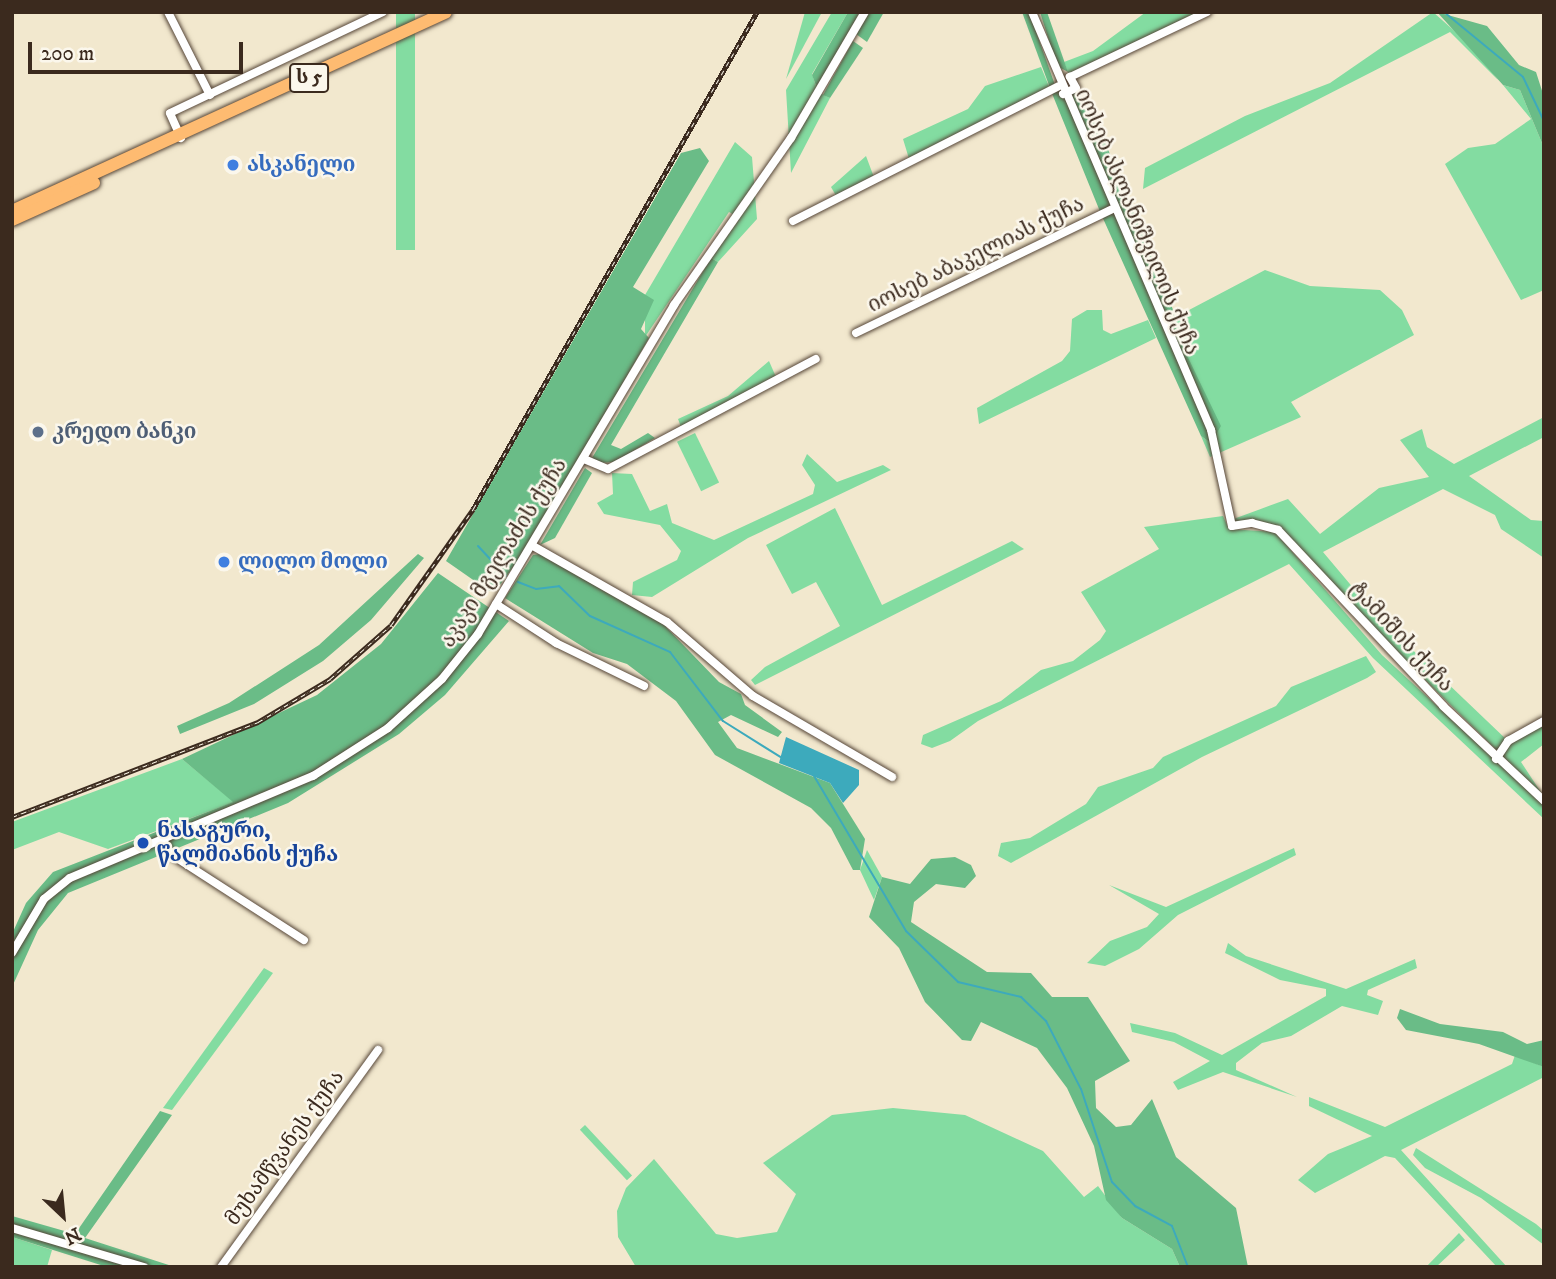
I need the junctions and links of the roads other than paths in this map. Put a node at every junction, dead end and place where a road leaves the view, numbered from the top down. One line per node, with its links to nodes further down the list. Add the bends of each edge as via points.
1 (168, 12): 10 (street)
2 (383, 12): 10 (street)
3 (446, 12): 11 (highway, ს 5)
4 (865, 12): 18 (street, აკაკი მგელაძის ქუჩა, via 791,138 674,305)
5 (1032, 12): 7 (street, იოსებ ასლანიშვილის ქუჩა)
6 (1208, 12): 8 (street)
7 (1054, 74): 8 (street); 9 (street, იოსებ ასლანიშვილის ქუჩა)
8 (1070, 77): 9 (street, via 1076,88)
9 (1061, 90): 12 (street, იოსებ ასლანიშვილის ქუჩა); 15 (street)
10 (210, 95): 11 (street, via 170,113)
11 (176, 140): 13 (highway, ს 5); 14 (highway, ს 5)
12 (1112, 209): 16 (street, იოსებ აბაკელიას ქუჩა); 19 (street, იოსებ ასლანიშვილის ქუჩა, via 1211,430)
13 (12, 211)
14 (12, 220)
15 (793, 221)
16 (856, 333)
17 (816, 359): 18 (street, via 607,468)
18 (584, 459): 20 (street, აკაკი მგელაძის ქუჩა)
19 (1228, 521): 24 (street, ტამიშის ქუჩა, via 1278,530)
20 (533, 546): 21 (street, აკაკი მგელაძის ქუჩა); 25 (street, via 667,622 753,696)
21 (496, 604): 22 (street); 27 (street, აკაკი მგელაძის ქუჩა, via 442,679 365,745 289,788)
22 (644, 687)
23 (1544, 721): 24 (street, via 1508,741)
24 (1496, 759): 26 (street, ტამიშის ქუჩა)
25 (892, 777)
26 (1544, 801)
27 (163, 840): 28 (street, via 172,855); 29 (street, აკაკი მგელაძის ქუჩა, via 53,890)
28 (304, 940)
29 (12, 953)
30 (378, 1050): 33 (street, მუხამწვანეს ქუჩა)
31 (12, 1228): 32 (street)
32 (144, 1267)
33 (221, 1267)

